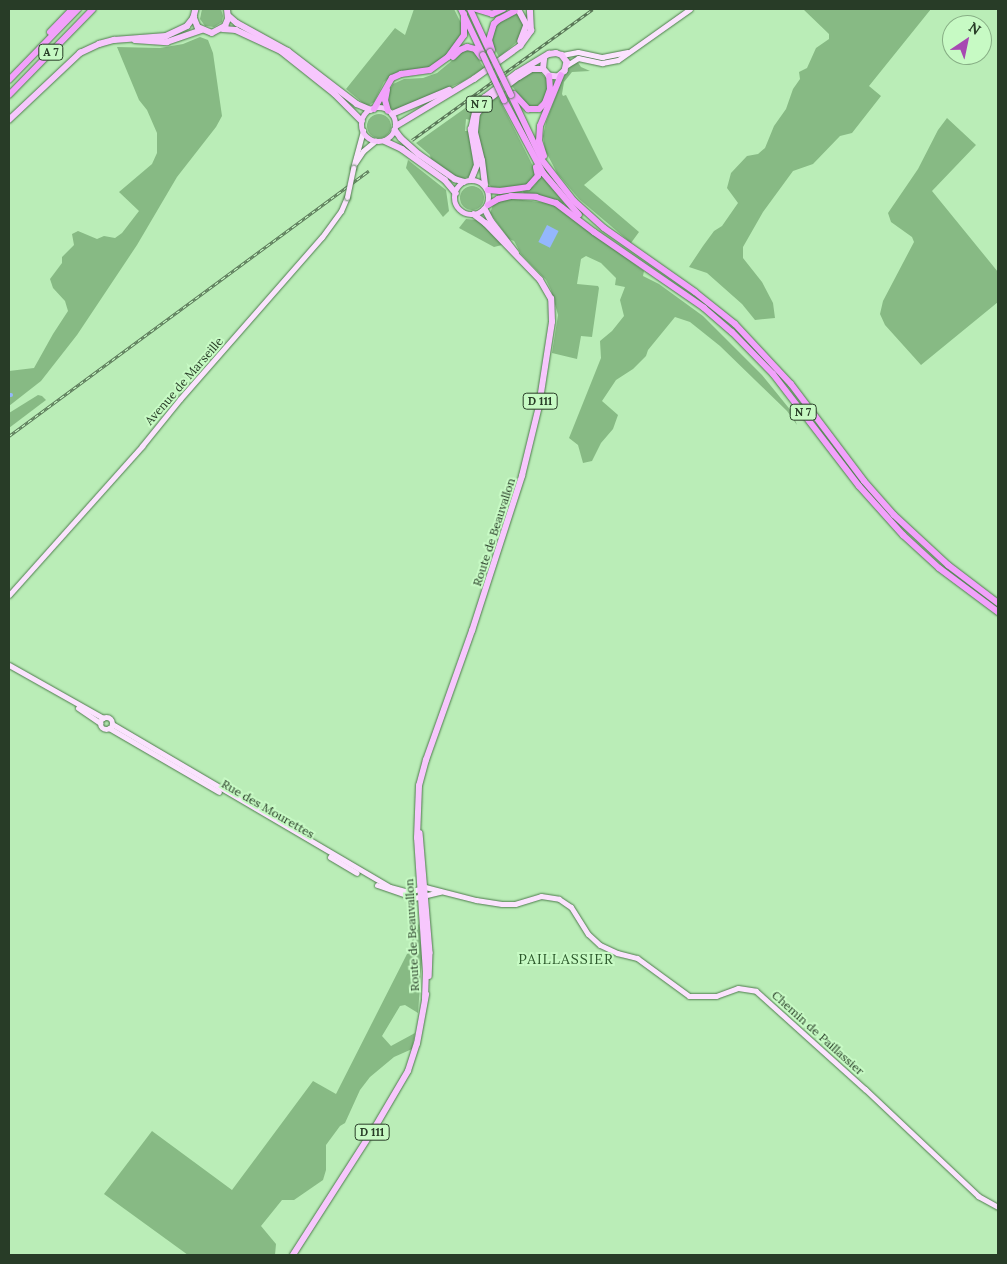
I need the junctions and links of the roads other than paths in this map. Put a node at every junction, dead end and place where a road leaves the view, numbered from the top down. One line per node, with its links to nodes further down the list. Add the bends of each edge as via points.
1 (72, 9): 23 (highway)
2 (78, 9): 23 (highway, A 7)
3 (93, 9): 29 (highway, A 7)
4 (195, 9): 13 (main road)
5 (470, 9): 17 (highway)
6 (476, 9): 7 (highway, via 492,14)
7 (503, 9)
8 (530, 9): 10 (main road); 35 (main road, via 531,31 520,46)
9 (690, 9): 18 (street)
10 (516, 10): 17 (highway, via 494,24 489,40); 31 (main road, via 526,20 526,29 513,49 463,84)
11 (228, 11): 14 (main road); 30 (main road, via 237,23 288,51 357,104)
12 (462, 11): 20 (highway); 30 (highway, via 464,35 448,57 430,70 392,78)
13 (194, 17): 15 (main road); 16 (main road, via 175,33)
14 (223, 29): 15 (main road, via 212,33); 33 (main road, via 236,30 281,51 336,94)
15 (202, 30): 16 (main road, via 158,43)
16 (128, 39): 32 (main road, via 99,44 80,53)
17 (491, 51): 28 (highway, N 7, bridge)
18 (631, 51): 19 (street, via 602,57 578,52); 22 (street, via 613,62 578,58)
19 (562, 55): 21 (main road, via 552,53); 22 (main road)
20 (482, 56): 31 (highway, via 475,49 465,48 431,74 397,79 385,95); 34 (highway, N 7, bridge)
21 (544, 59): 24 (main road); 40 (main road, N 7, via 527,66 484,98 476,108 471,130 477,165)
22 (567, 66): 25 (main road)
23 (19, 69): 27 (highway, A 7)
24 (543, 69): 26 (main road); 42 (main road, N 7, via 532,69 519,77 488,100 477,114 475,126)
25 (561, 75): 26 (main road); 43 (highway, N 7, via 540,126 539,137 541,151)
26 (550, 76): 28 (highway, via 550,89 539,109 526,108)
27 (9, 80)
28 (512, 94): 43 (highway, N 7, via 538,152)
29 (9, 95)
30 (372, 110): 31 (main road); 33 (main road)
31 (390, 113): 35 (main road)
32 (9, 120)
33 (362, 121): 36 (main road)
34 (516, 124): 42 (highway, via 538,171 537,179 523,188 500,191); 47 (highway, N 7, via 536,161 563,198)
35 (395, 128): 37 (main road); 41 (main road, via 419,154 449,176)
36 (363, 130): 38 (main road); 39 (street, Avenue de Marseille)
37 (385, 141): 38 (main road); 44 (main road, via 445,180)
38 (374, 142): 39 (street, Avenue de Marseille, via 363,151)
39 (353, 168): 49 (street, Avenue de Marseille, bridge, via 341,211 322,237)
40 (471, 180): 41 (main road); 42 (main road)
41 (464, 182): 44 (main road)
42 (486, 188): 45 (main road)
43 (565, 191): 50 (highway, N 7, via 604,228 696,292 735,324 784,376 894,515 948,565)
44 (456, 193): 46 (main road, via 455,201 459,208)
45 (487, 207): 46 (main road); 47 (highway, N 7, via 498,199 511,196 550,201 569,211); 48 (main road, D 111)
46 (474, 215): 48 (main road, D 111)
47 (618, 248): 51 (highway, N 7, via 692,298 732,332 792,397 889,520 939,568)
48 (521, 260): 55 (main road, Route de Beauvallon / D 111, via 544,285 552,307 539,406 500,547 424,766 417,812)
49 (9, 595)
50 (998, 603)
51 (998, 612)
52 (9, 665): 53 (street)
53 (102, 720): 54 (street, via 103,728); 54 (street, via 110,718)
54 (111, 726): 55 (street, Rue des Mourettes, via 383,884 409,892); 57 (street, Rue des Mourettes, via 382,888 409,897)
55 (422, 888): 56 (street, Chemin de Paillassier); 57 (main road, Route de Beauvallon / D 111)
56 (440, 892): 57 (street, Chemin de Paillassier); 58 (street, Chemin de Paillassier, via 502,904 515,904 541,896 561,900 571,907 588,934 600,945 638,958 689,996 716,996 738,988 756,991 978,1196)
57 (423, 897): 59 (main road, Route de Beauvallon / D 111, via 425,999 417,1044 408,1071)
58 (998, 1207)
59 (293, 1255)

